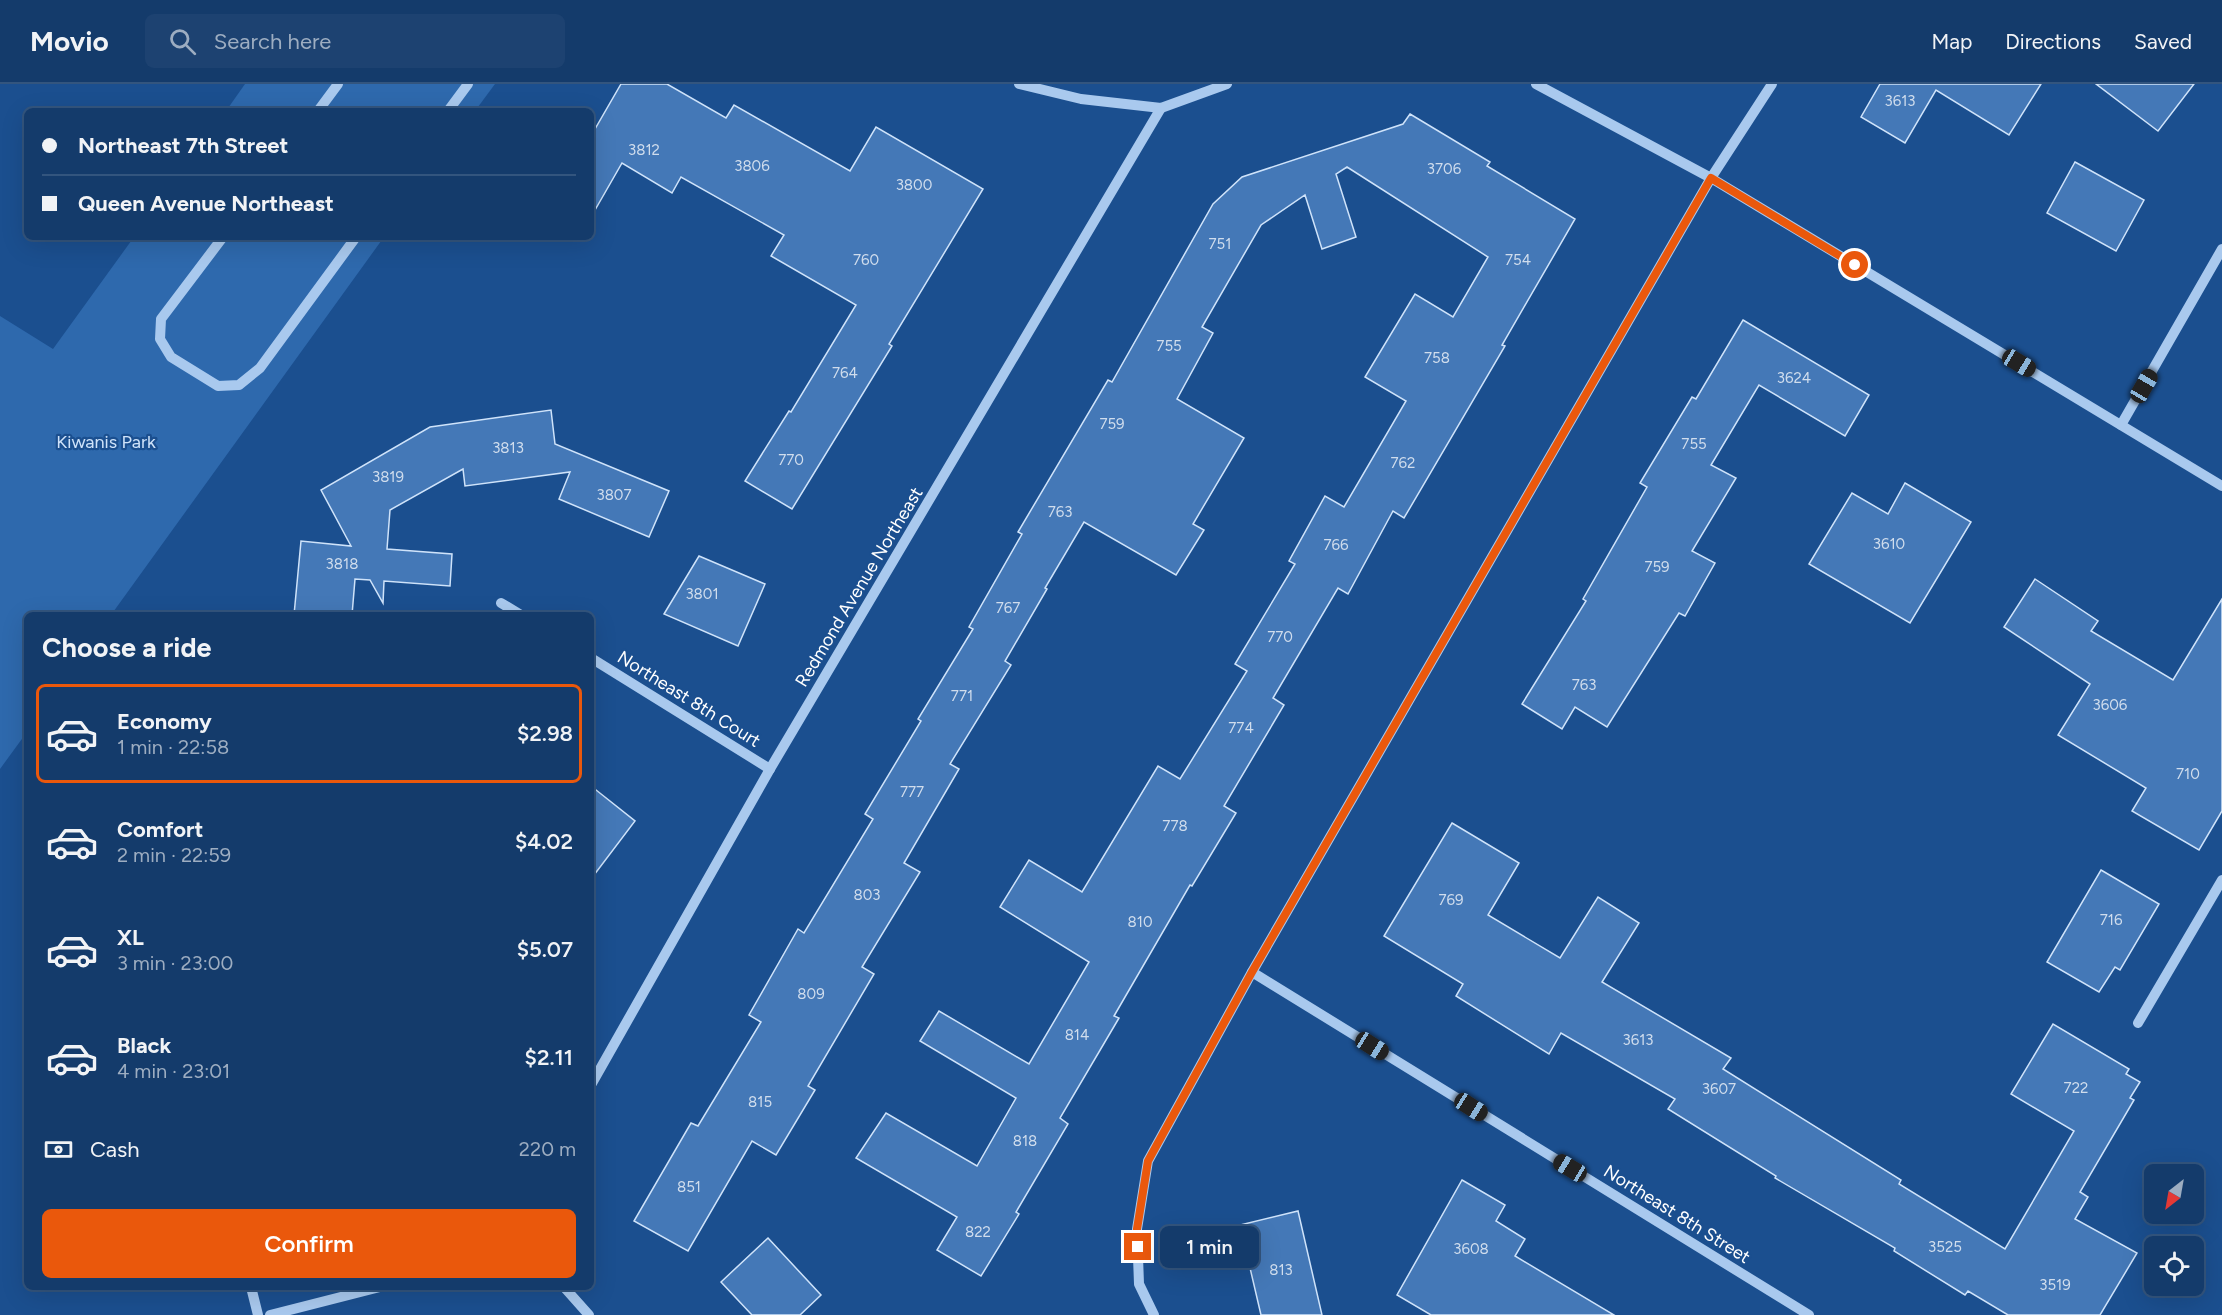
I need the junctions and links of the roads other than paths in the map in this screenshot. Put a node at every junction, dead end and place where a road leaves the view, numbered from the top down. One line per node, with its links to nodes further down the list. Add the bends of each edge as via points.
1 (338, 84): 7 (street)
2 (468, 84): 8 (street)
3 (1019, 84): 9 (street, via 1081,99)
4 (1227, 84): 9 (street)
5 (1536, 84): 10 (street)
6 (1772, 84): 10 (street)
7 (320, 108)
8 (450, 108)
9 (1161, 108): 19 (street, Redmond Avenue Northeast)
10 (1711, 178): 14 (street); 21 (street)
11 (221, 240): 12 (street, via 161,319 160,339 171,357 218,386 239,385 260,368)
12 (354, 240)
13 (2222, 249): 14 (street)
14 (2121, 425): 15 (street)
15 (2222, 486)
16 (501, 603): 17 (street)
17 (516, 612)
18 (594, 660): 19 (street, Northeast 8th Court)
19 (770, 769): 23 (street, Redmond Avenue Northeast)
20 (2222, 880): 22 (street)
21 (1252, 972): 30 (street, via 1148,1161 1137,1229 1139,1284); 31 (street, Northeast 8th Street)
22 (2138, 1023)
23 (594, 1080)
24 (252, 1290): 27 (street)
25 (368, 1290): 28 (street)
26 (567, 1290): 29 (street)
27 (258, 1315)
28 (270, 1315)
29 (589, 1315)
30 (1154, 1315)
31 (1809, 1315)

